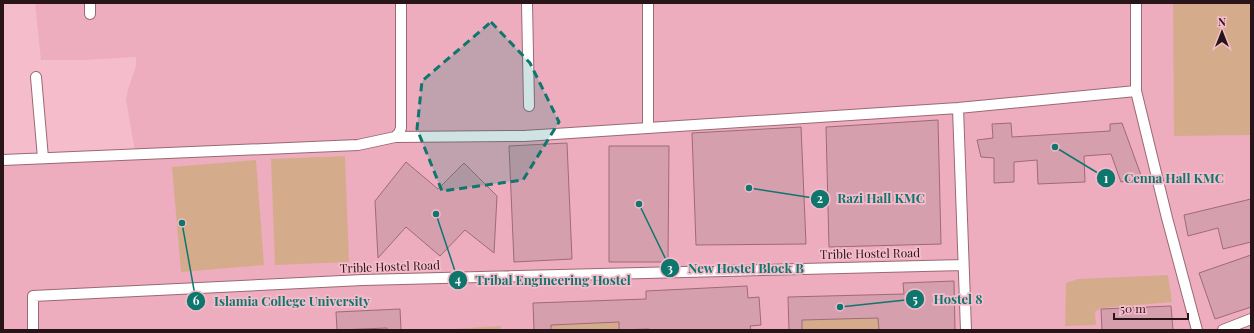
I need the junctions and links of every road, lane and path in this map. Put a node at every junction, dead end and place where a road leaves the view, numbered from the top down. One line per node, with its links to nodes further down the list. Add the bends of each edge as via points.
1 (90, 3): 6 (street)
2 (401, 3): 12 (street, via 401,128)
3 (527, 3): 9 (street)
4 (648, 3): 11 (street)
5 (1136, 3): 8 (street)
6 (90, 14)
7 (36, 77): 13 (street)
8 (1136, 91): 10 (street); 19 (street)
9 (529, 106)
10 (958, 108): 11 (street); 15 (street)
11 (648, 128): 12 (street, via 524,136)
12 (395, 137): 13 (street, via 354,145)
13 (43, 158): 14 (street)
14 (3, 160)
15 (963, 265): 17 (street, Trible Hostel Road, via 363,280 33,296); 18 (street)
16 (1251, 319): 20 (street)
17 (33, 330)
18 (966, 330)
19 (1197, 330)
20 (1223, 330)

